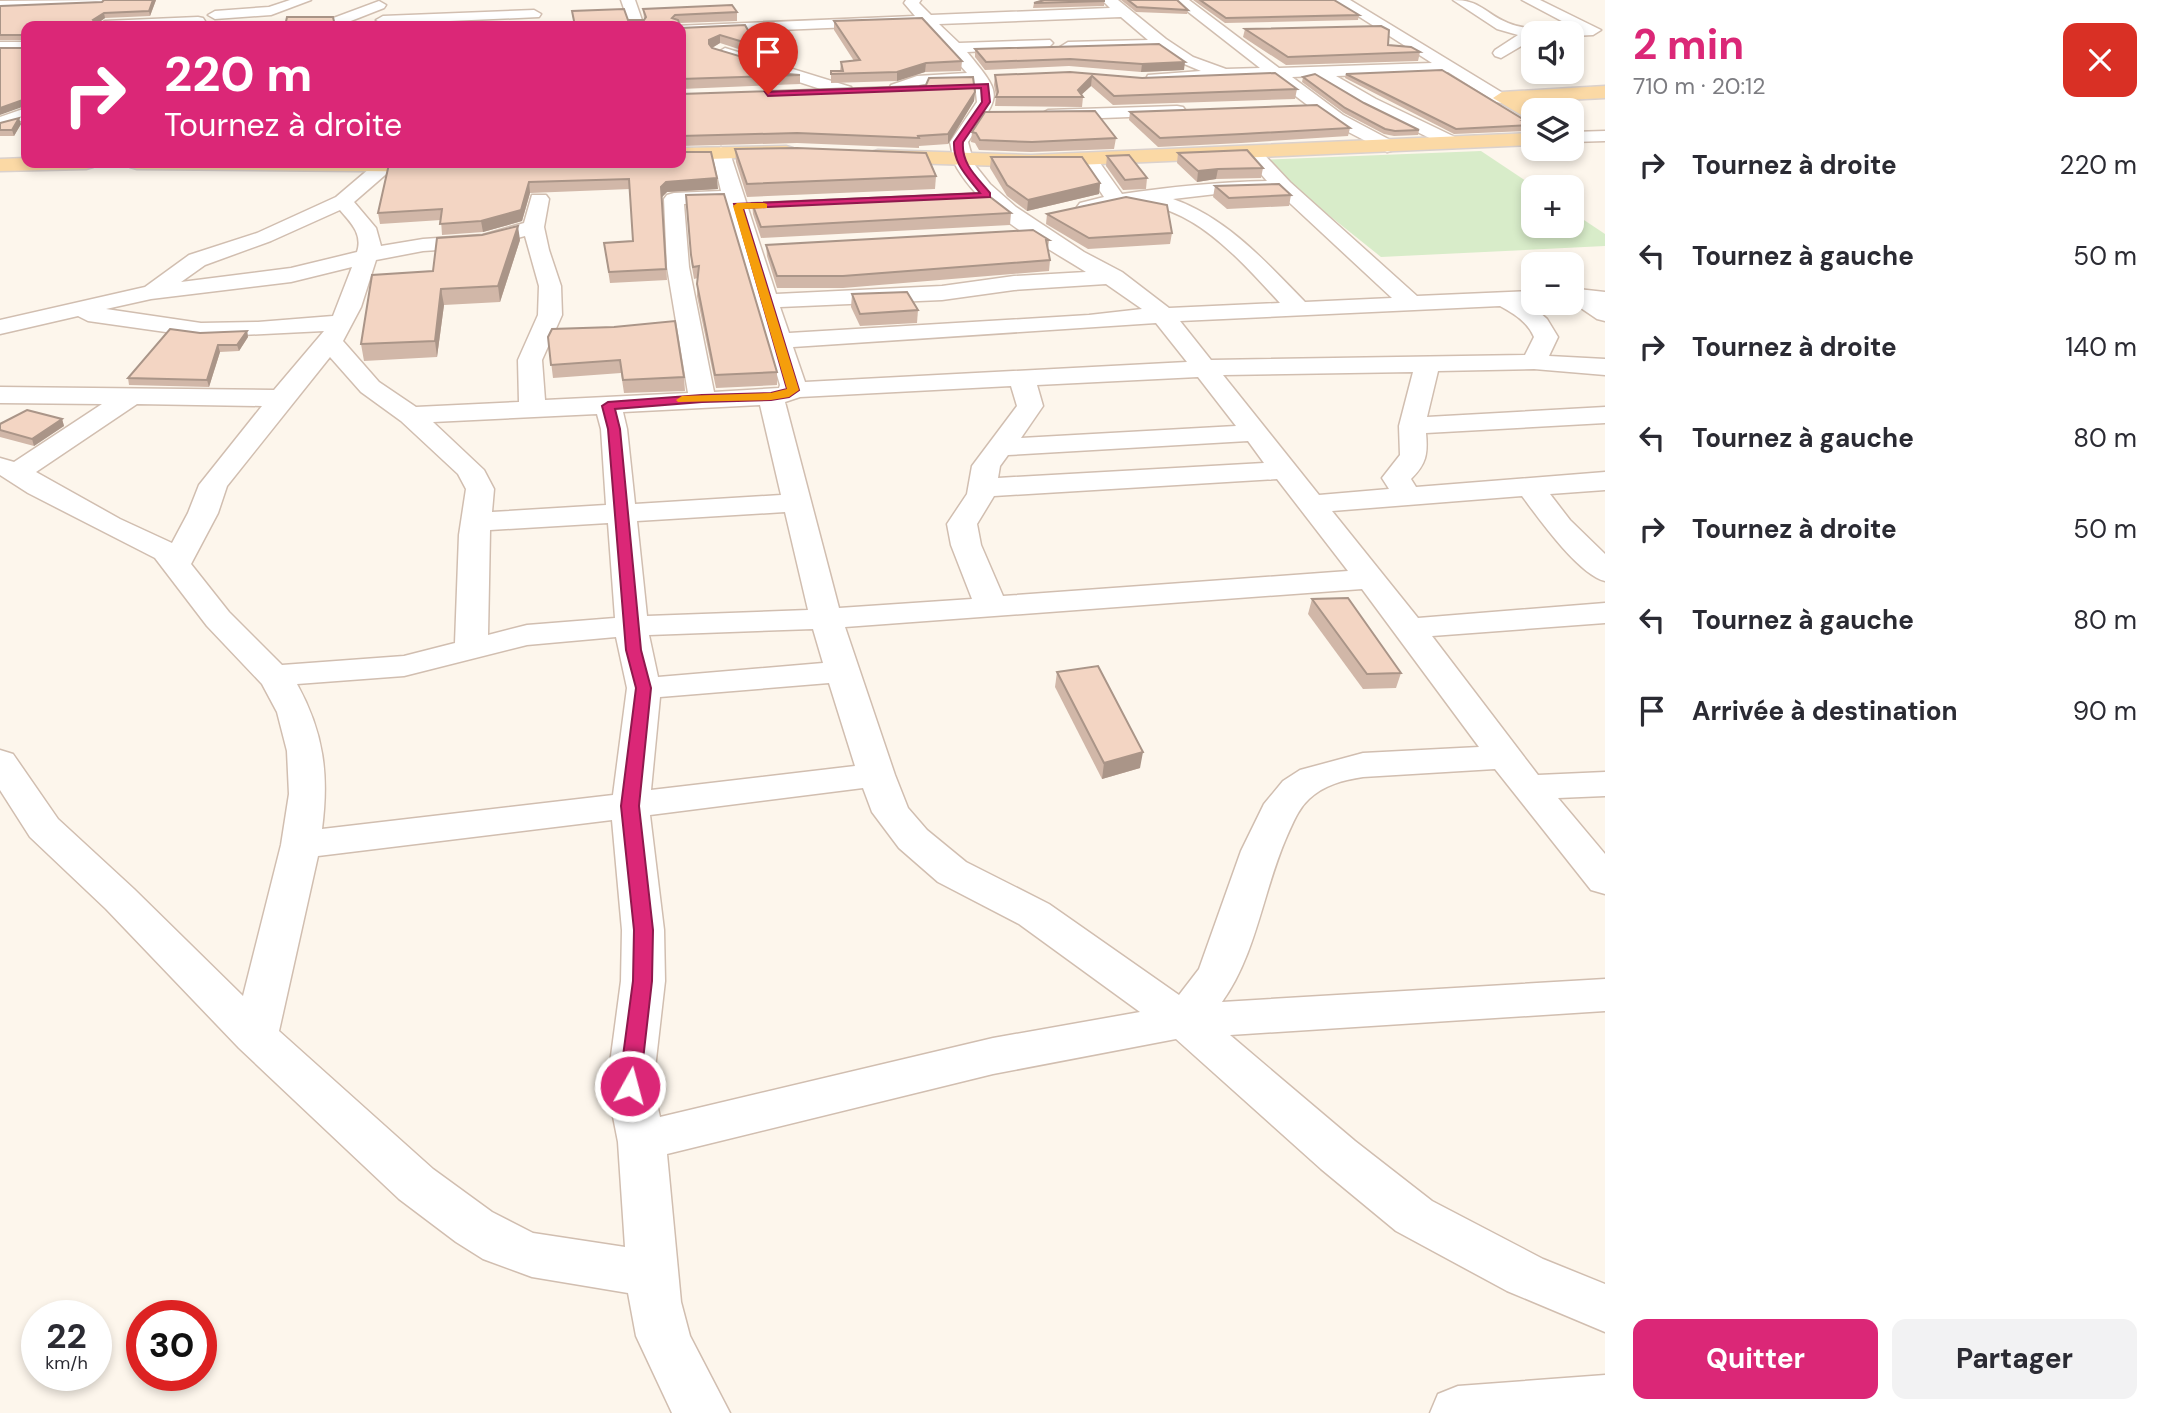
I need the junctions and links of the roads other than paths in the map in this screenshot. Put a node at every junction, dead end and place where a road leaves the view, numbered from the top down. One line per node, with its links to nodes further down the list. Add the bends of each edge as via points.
1 (103, 0): 12 (street)
2 (304, 0): 14 (street, via 271,11)
3 (628, 0): 26 (street)
4 (914, 0): 21 (street, via 911,3)
5 (995, 0): 20 (street)
6 (1048, 0): 7 (street)
7 (1109, 0): 16 (street)
8 (1180, 0): 19 (street)
9 (1460, 0): 37 (street, via 1502,26)
10 (1529, 0): 33 (street)
11 (1344, 3): 13 (street); 28 (street)
12 (0, 5)
13 (1323, 6)
14 (215, 8): 22 (street)
15 (747, 9): 27 (street)
16 (1126, 11): 19 (street, via 1171,20); 20 (street); 42 (street)
17 (381, 13): 23 (street); 24 (street)
18 (531, 13): 25 (street)
19 (1206, 13): 36 (street)
20 (1017, 16): 21 (street); 44 (street)
21 (930, 20): 27 (street); 43 (street)
22 (199, 21)
23 (347, 21)
24 (428, 21)
25 (445, 21)
26 (634, 21)
27 (754, 26): 29 (street)
28 (1383, 26): 30 (street); 49 (street)
29 (727, 27): 31 (street); 39 (street, via 739,32)
30 (1356, 27)
31 (705, 28): 32 (street); 47 (street)
32 (686, 29)
33 (1601, 29)
34 (1248, 30): 36 (street)
35 (21, 31): 38 (street)
36 (1221, 31): 54 (street)
37 (1521, 31)
38 (0, 32)
39 (848, 39)
40 (1521, 39): 48 (street, via 1494,54)
41 (927, 42): 43 (street)
42 (1161, 44): 44 (street); 53 (street, via 1189,64)
43 (952, 45): 44 (street); 57 (street)
44 (1049, 46): 50 (street)
45 (0, 47): 46 (street)
46 (21, 47)
47 (719, 51): 52 (street); 60 (street, via 851,90)
48 (1521, 53)
49 (1450, 60): 51 (street); 61 (street)
50 (1063, 65)
51 (1320, 72): 54 (street); 74 (street)
52 (730, 73)
53 (1231, 74): 54 (street); 56 (street)
54 (1274, 74): 62 (street)
55 (1002, 77): 57 (street)
56 (1135, 80)
57 (981, 81): 58 (street); 67 (street, via 986,102)
58 (890, 89)
59 (1605, 92): 61 (main road)
60 (793, 93)
61 (1502, 98): 65 (main road)
62 (1319, 106): 63 (street); 75 (street)
63 (1292, 107)
64 (1004, 108): 67 (street)
65 (1521, 109)
66 (1198, 110): 69 (street)
67 (980, 112): 82 (street, via 959,142)
68 (21, 115): 70 (street)
69 (1028, 115)
70 (0, 123)
71 (1605, 136): 72 (street)
72 (1584, 137)
73 (1521, 139): 74 (main road)
74 (1450, 142): 75 (main road)
75 (1387, 146): 76 (main road)
76 (1251, 152): 81 (main road); 86 (street)
77 (721, 153): 78 (main road); 79 (main road); 90 (street)
78 (806, 153)
79 (686, 154)
80 (852, 155): 82 (main road)
81 (1088, 160): 82 (main road); 88 (street)
82 (960, 161): 97 (street, via 973,196)
83 (0, 165): 84 (main road)
84 (21, 165)
85 (382, 168): 89 (street)
86 (1283, 186): 88 (street, via 1216,188); 106 (street)
87 (539, 199): 93 (street)
88 (1127, 200): 92 (street); 107 (street, via 1177,208 1216,231)
89 (343, 201): 96 (street, via 366,228 370,243); 98 (street, via 264,237 197,260)
90 (736, 201): 91 (street); 95 (street); 125 (street, via 674,199 678,267)
91 (761, 206)
92 (1073, 210)
93 (534, 227): 96 (street, via 484,241 423,245); 127 (street, via 550,286 550,315 530,360)
94 (777, 246): 95 (street)
95 (750, 248): 104 (street)
96 (364, 259): 98 (street, via 291,275); 113 (street, via 354,296)
97 (1114, 277): 99 (street); 110 (street)
98 (151, 292): 108 (street)
99 (942, 293): 104 (street); 112 (street)
100 (1521, 298): 102 (street)
101 (1584, 298): 103 (street)
102 (1503, 299): 106 (street); 115 (street, via 1542,326 1546,337)
103 (1605, 299)
104 (766, 300): 114 (street)
105 (1584, 302): 109 (street)
106 (1412, 303): 107 (street)
107 (1299, 309): 110 (street)
108 (68, 311): 111 (street); 113 (street, via 201,330)
109 (1605, 314)
110 (1164, 317): 112 (street); 118 (street)
111 (0, 327)
112 (965, 331): 114 (street); 120 (street)
113 (336, 332): 124 (street); 128 (street, via 370,387)
114 (779, 341): 121 (street)
115 (1534, 362): 116 (street); 117 (street)
116 (1427, 365): 118 (street); 130 (street)
117 (1605, 367)
118 (1204, 369): 119 (street); 131 (street)
119 (1022, 379): 120 (street); 132 (street, via 1030,406)
120 (989, 380): 121 (street)
121 (782, 393): 125 (street); 139 (street)
122 (0, 395): 123 (street)
123 (132, 396): 124 (street); 133 (street)
124 (283, 398): 143 (street, via 213,485)
125 (702, 398): 126 (street)
126 (608, 406): 127 (street); 141 (street)
127 (532, 409): 128 (street)
128 (410, 415): 142 (street, via 470,470 480,489)
129 (1605, 415): 130 (street)
130 (1412, 426): 138 (street, via 1414,455 1396,478)
131 (1253, 433): 132 (street); 134 (street)
132 (999, 447): 136 (street, via 986,467)
133 (9, 469): 143 (street, via 152,544)
134 (1284, 470): 136 (street); 140 (street)
135 (1605, 481): 137 (street)
136 (982, 488): 146 (street, via 961,524)
137 (1531, 488): 138 (street); 144 (street)
138 (1408, 497): 140 (street)
139 (795, 503): 141 (street); 148 (street)
140 (1311, 504): 145 (street)
141 (621, 513): 142 (street); 149 (street)
142 (476, 522): 151 (street)
143 (176, 564): 153 (street, via 206,605)
144 (1605, 572)
145 (1368, 579): 146 (street); 150 (street)
146 (991, 606): 148 (street)
147 (1605, 613): 150 (street)
148 (825, 619): 149 (street); 152 (street)
149 (633, 626): 151 (street, via 527,635); 154 (street)
150 (1409, 628): 156 (street)
151 (471, 649): 153 (street, via 404,666)
152 (843, 672): 154 (street); 157 (street)
153 (274, 676): 160 (street, via 295,712 305,751 308,794)
154 (644, 688): 159 (street)
155 (0, 762): 164 (street, via 44,828)
156 (1518, 772): 158 (street); 161 (street); 163 (street, via 1363,765 1324,774 1296,790 1283,804 1261,851 1218,975)
157 (876, 775): 159 (street); 163 (street, via 891,813 952,872 1034,914)
158 (1605, 784)
159 (630, 806): 160 (street); 165 (street, via 643,930 643,981 630,1086)
160 (300, 845): 164 (street)
161 (1605, 880)
162 (1605, 995): 163 (street)
163 (1184, 1021): 165 (street, via 993,1056); 167 (street, via 1415,1216 1525,1275)
164 (256, 1036): 166 (street, via 416,1184 474,1227 532,1255)
165 (642, 1142): 166 (street)
166 (653, 1273): 169 (street, via 663,1336)
167 (1605, 1308)
168 (1605, 1401): 170 (street)
169 (702, 1413)
170 (1458, 1413)

